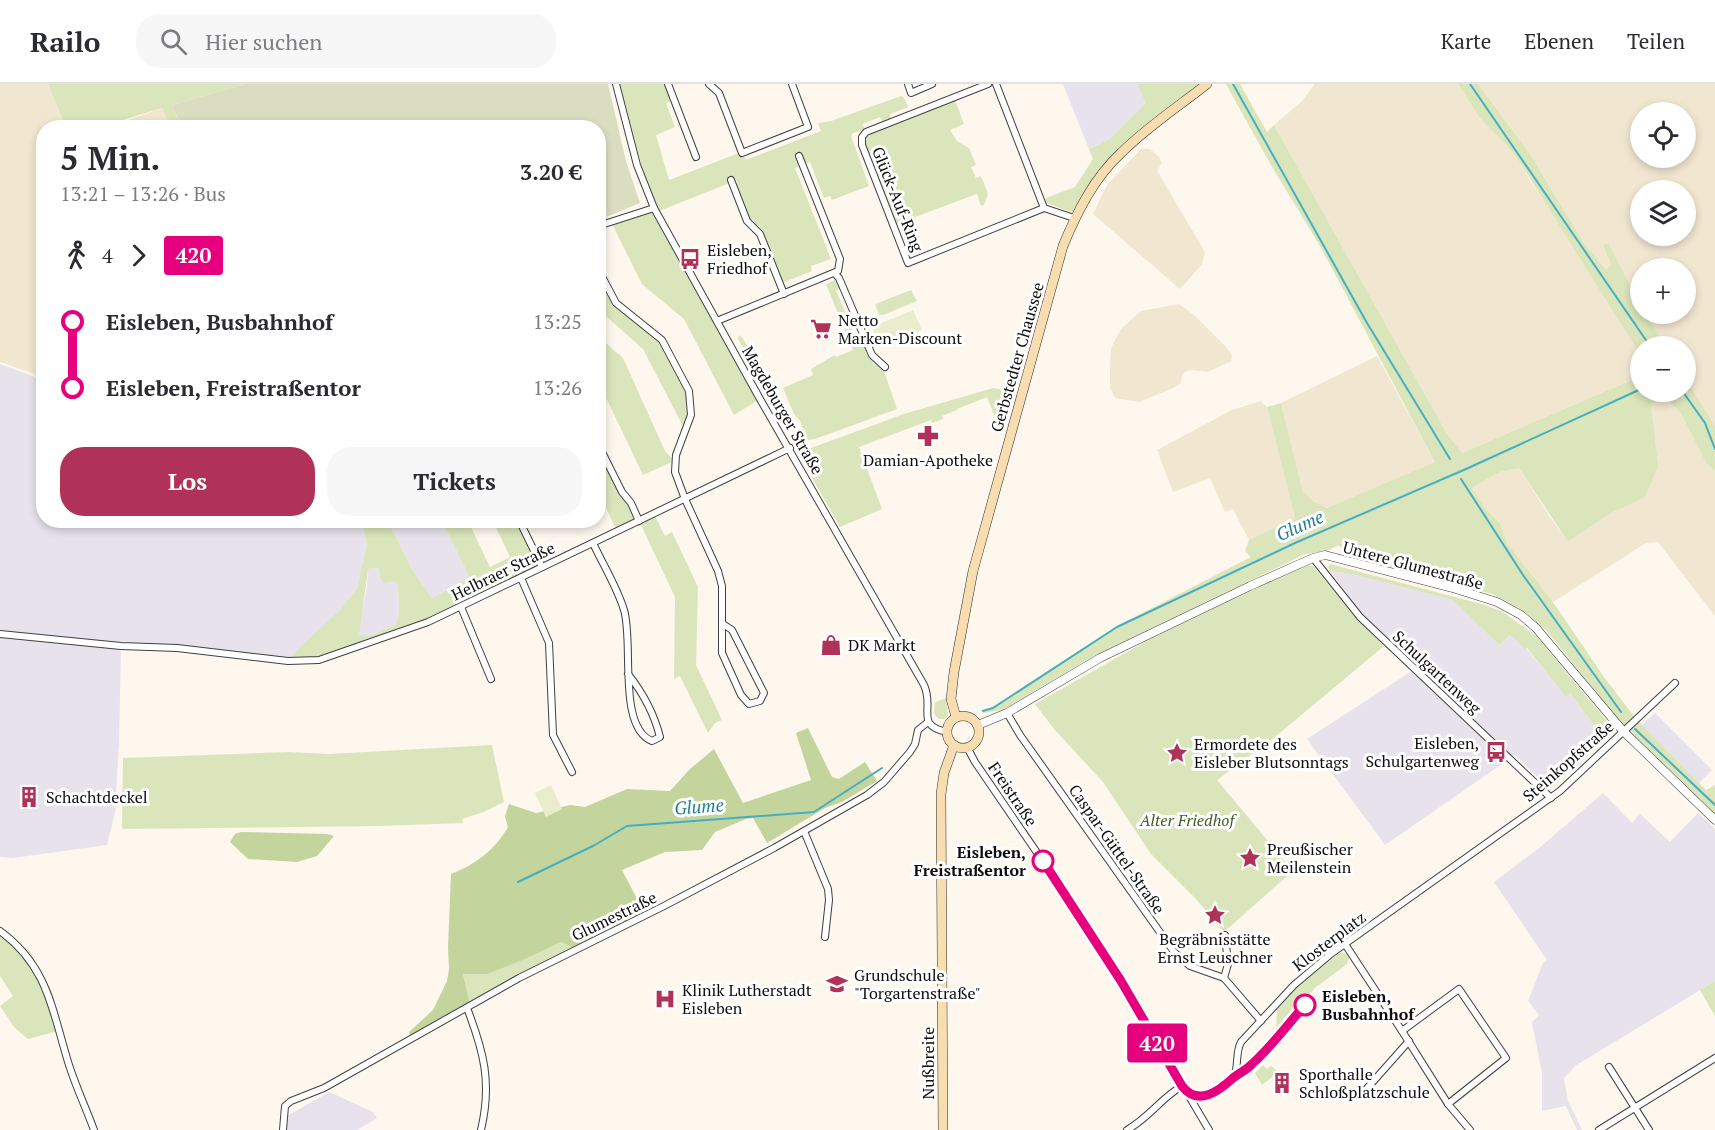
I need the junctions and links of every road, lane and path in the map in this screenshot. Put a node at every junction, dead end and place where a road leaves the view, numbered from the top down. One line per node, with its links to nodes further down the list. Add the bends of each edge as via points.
1 (616, 84): 13 (street, Magdeburger Straße, via 637,165)
2 (709, 84): 3 (street, via 719,93 742,153 808,127)
3 (792, 84)
4 (908, 84): 5 (street, via 911,93)
5 (932, 84)
6 (988, 84): 14 (street, Glück-Auf-Ring, via 866,132 862,138 908,262)
7 (996, 84): 14 (street)
8 (1207, 84): 15 (main road, Gerbstedter Chaussee, via 1120,153)
9 (671, 85): 11 (street)
10 (799, 156): 17 (street, via 840,259)
11 (696, 157)
12 (730, 180): 19 (street, via 747,221 760,234)
13 (654, 208): 16 (street); 20 (street, Magdeburger Straße)
14 (1044, 208): 15 (street)
15 (1074, 218): 38 (main road, Gerbstedter Chaussee, via 973,571 952,692)
16 (606, 223)
17 (837, 272): 19 (street); 21 (street, via 872,355)
18 (606, 284): 24 (street, via 616,303 662,340 689,391 691,415 675,463)
19 (784, 294): 20 (street)
20 (717, 321): 22 (street, Magdeburger Straße)
21 (885, 367)
22 (790, 448): 24 (street, Helbraer Straße); 39 (street, Magdeburger Straße, via 924,685 929,697)
23 (606, 460): 25 (street)
24 (685, 499): 25 (street, Helbraer Straße); 32 (street, via 718,571)
25 (639, 521): 27 (street, Helbraer Straße)
26 (523, 528): 29 (street)
27 (593, 543): 29 (street, Helbraer Straße); 34 (street, via 625,613)
28 (1312, 558): 37 (street, Untere Glumestraße, via 1100,658); 41 (street, Untere Glumestraße, via 1325,555 1347,560 1503,605 1536,628); 46 (street, Schulgartenweg, via 1360,617)
29 (542, 567): 30 (street, Helbraer Straße)
30 (521, 578): 31 (street, Helbraer Straße); 45 (street, via 549,643 553,735)
31 (460, 607): 33 (street, Helbraer Straße, via 319,660 288,661); 35 (street)
32 (723, 624): 32 (street, via 732,630 764,693 759,701 749,704 741,695 722,653)
33 (0, 634)
34 (628, 674): 34 (street, via 644,695 658,727 660,737 652,741 645,738 633,720)
35 (491, 679)
36 (1675, 683): 41 (street, Steinkopfstraße)
37 (1007, 713): 40 (street); 54 (street, Caspar-Güttel-Straße, via 1174,952 1190,966)
38 (956, 717): 40 (main road, via 969,717); 42 (main road)
39 (928, 722): 42 (street, via 936,730); 48 (street, Glumestraße, via 918,730 910,752 884,782)
40 (978, 725): 44 (main road, via 978,736)
41 (1625, 729): 46 (street, Steinkopfstraße); 47 (street, Untere Glumestraße)
42 (947, 732): 43 (main road)
43 (954, 745): 44 (main road); 70 (main road, Nußbreite, via 941,794)
44 (967, 747): 63 (street, Freistraße, via 1115,972)
45 (572, 772)
46 (1551, 798): 49 (street, Steinkopfstraße)
47 (1715, 820)
48 (804, 831): 52 (street, via 828,889); 55 (street, Glumestraße)
49 (1474, 854): 53 (street, Klosterplatz)
50 (0, 931): 67 (street, via 26,955 48,992)
51 (1225, 935): 54 (street, via 1228,964)
52 (825, 937)
53 (1345, 944): 56 (street, Klosterplatz, via 1306,975); 58 (street)
54 (1224, 978): 56 (street)
55 (467, 1008): 68 (street, Glumestraße, via 324,1088 291,1101 285,1106); 69 (street, via 486,1072 487,1096)
56 (1261, 1021): 62 (street, Klosterplatz, via 1239,1045)
57 (1289, 1023): 62 (street, via 1252,1065)
58 (1402, 1030): 59 (street); 65 (street, via 1459,989 1506,1058)
59 (1409, 1041): 64 (street); 65 (street)
60 (1715, 1058): 66 (street)
61 (1609, 1067): 66 (street)
62 (1234, 1077): 63 (street, via 1212,1094 1198,1096)
63 (1183, 1088): 71 (street); 72 (street, Freistraße)
64 (1362, 1094)
65 (1448, 1104): 73 (street)
66 (1635, 1107): 74 (street); 75 (street)
67 (94, 1130)
68 (283, 1130)
69 (481, 1130)
70 (943, 1130)
71 (1127, 1130)
72 (1209, 1130)
73 (1470, 1130)
74 (1599, 1130)
75 (1649, 1130)

